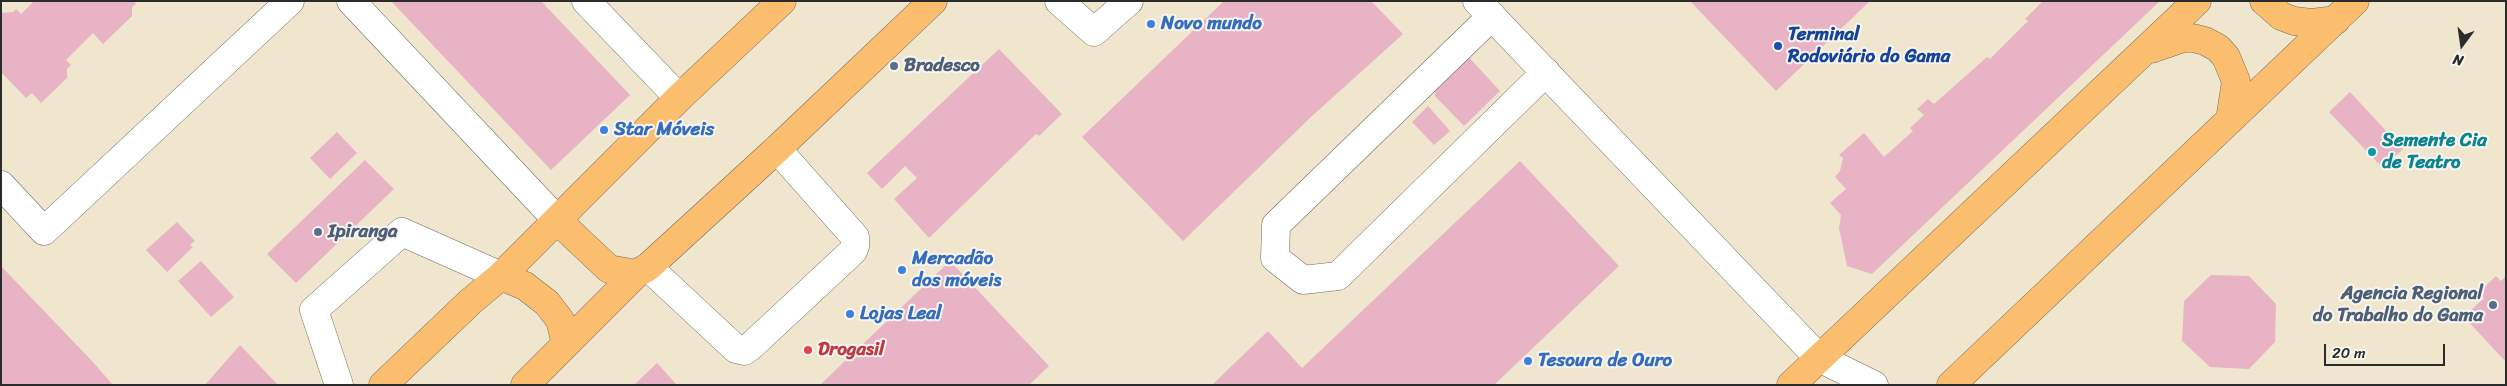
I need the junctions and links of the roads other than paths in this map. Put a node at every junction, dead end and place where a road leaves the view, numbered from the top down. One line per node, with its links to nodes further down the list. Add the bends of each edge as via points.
1 (290, 1): 17 (street, via 44,231)
2 (351, 1): 18 (street)
3 (586, 1): 14 (street)
4 (782, 1): 14 (main road)
5 (933, 1): 16 (main road)
6 (1059, 1): 7 (street, via 1094,32)
7 (1129, 1)
8 (2197, 1): 12 (main road)
9 (2264, 1): 11 (main road, via 2281,16 2312,23)
10 (1484, 9): 13 (street); 13 (street, via 1276,225 1275,258 1303,280 1338,276)
11 (2346, 10): 15 (main road)
12 (2148, 50): 15 (main road, via 2183,38 2205,41 2218,48 2226,57 2236,81); 22 (main road)
13 (1546, 72): 22 (street)
14 (679, 98): 18 (main road)
15 (2230, 120): 28 (main road)
16 (777, 149): 19 (main road); 19 (street, via 855,236 855,246 854,251 750,347 744,351 736,349)
17 (1, 184)
18 (558, 221): 19 (main road, via 609,269); 20 (main road)
19 (642, 270): 21 (main road)
20 (501, 276): 21 (main road, via 525,286 547,303 560,320); 23 (street, via 402,232 314,310); 24 (main road)
21 (566, 344): 25 (main road)
22 (1819, 358): 26 (main road); 27 (street)
23 (339, 385)
24 (383, 385)
25 (525, 385)
26 (1791, 385)
27 (1874, 385)
28 (1951, 385)

